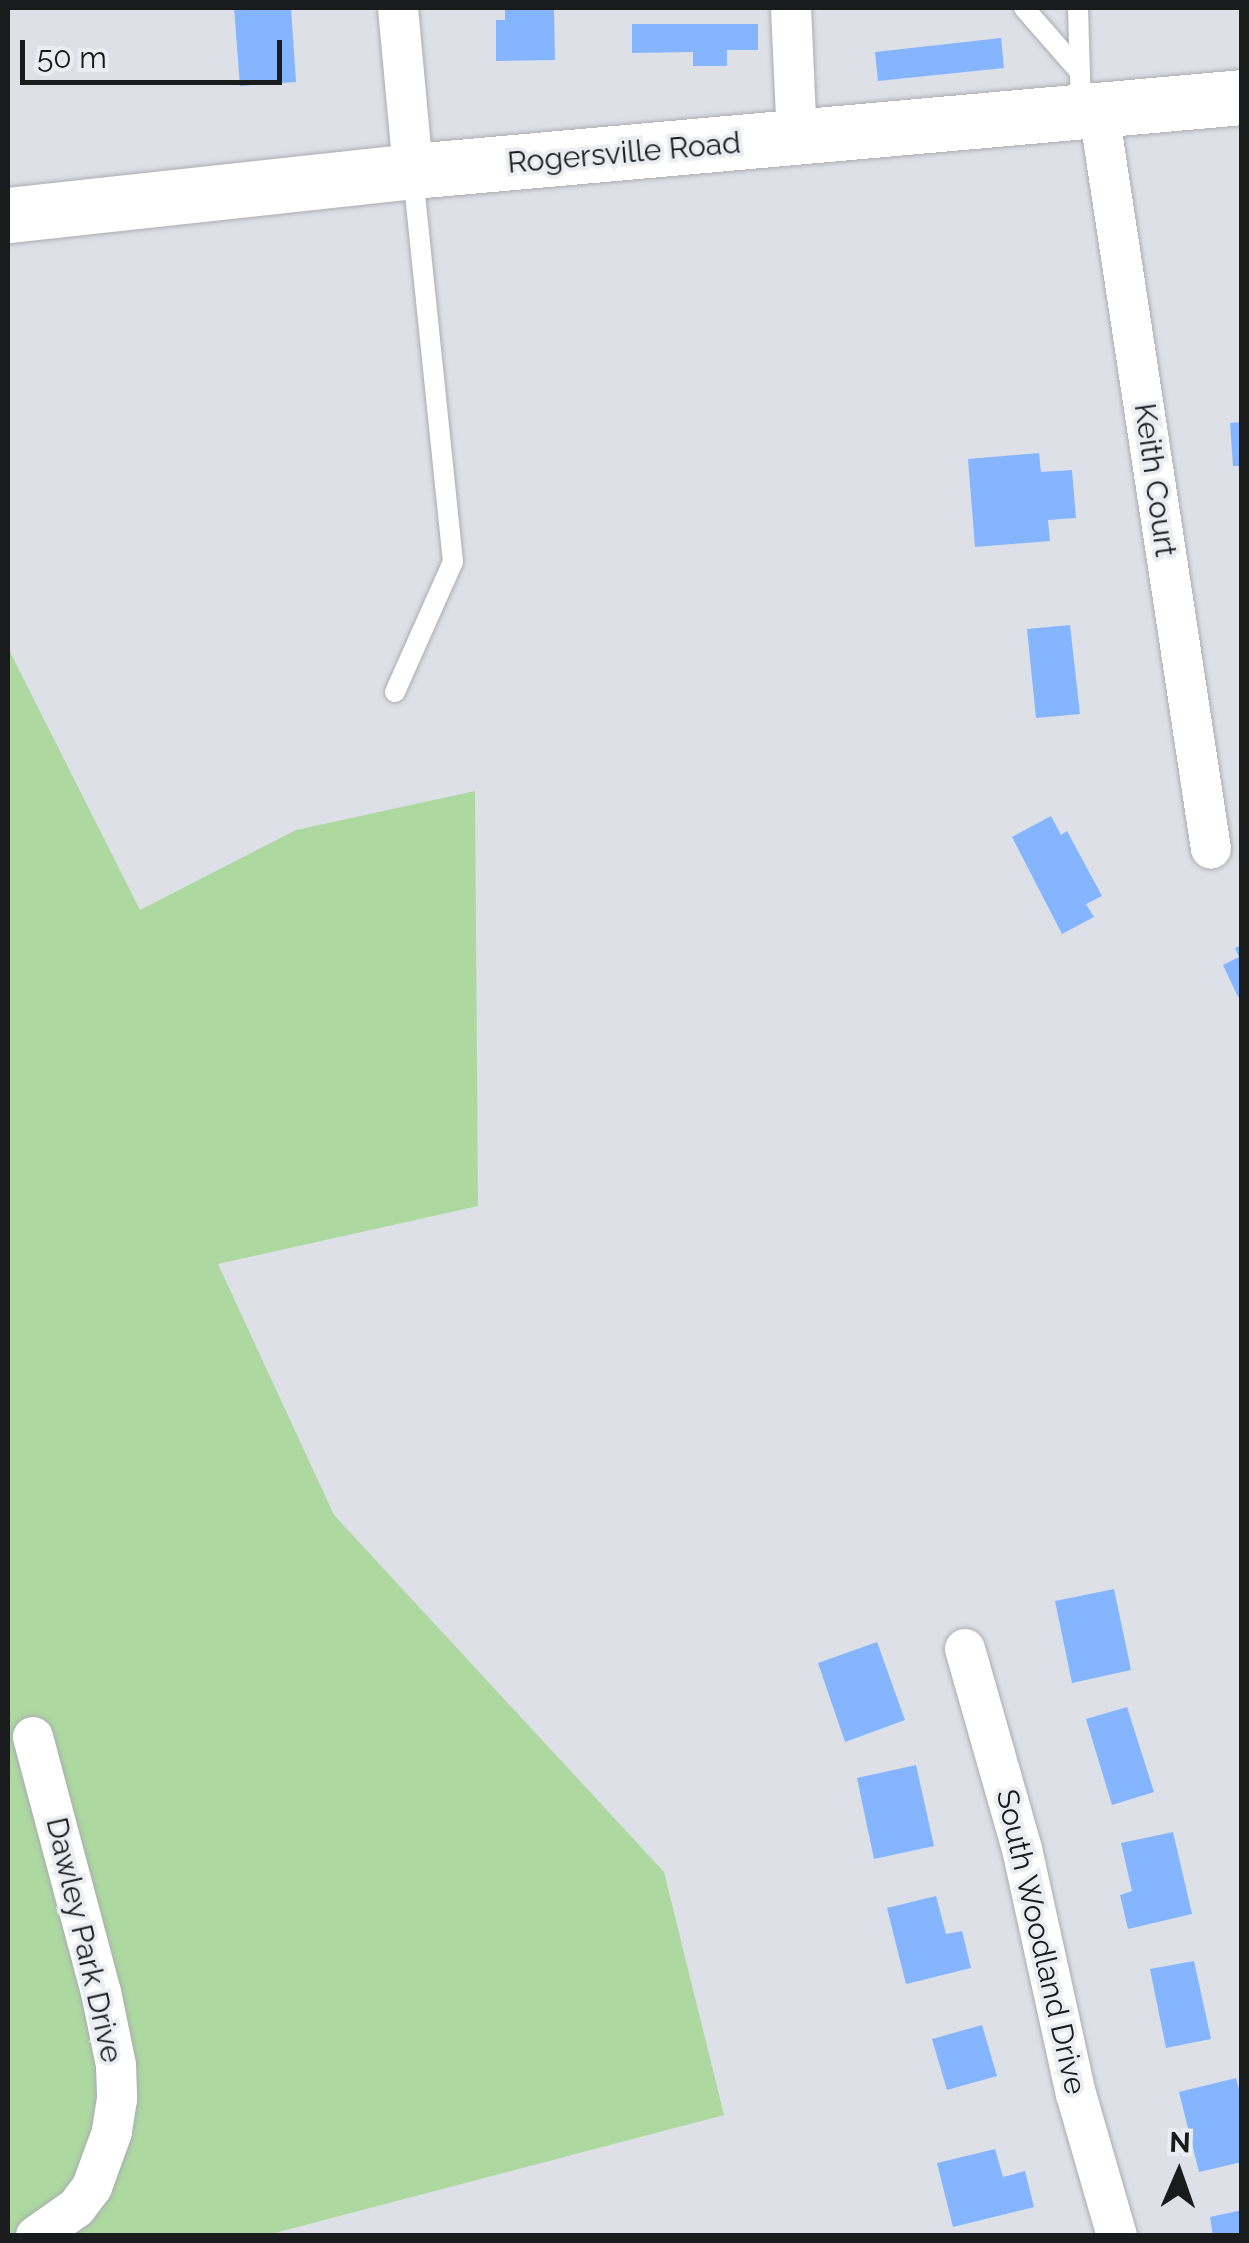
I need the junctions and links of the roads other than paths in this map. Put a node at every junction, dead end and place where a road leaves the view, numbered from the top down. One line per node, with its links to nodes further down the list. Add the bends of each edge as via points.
1 (398, 8): 8 (street)
2 (791, 8): 7 (street)
3 (1024, 8): 6 (lane)
4 (1078, 8): 6 (lane)
5 (1242, 97): 6 (street, Rogersville Road)
6 (1086, 99): 7 (street, Rogersville Road); 11 (street, Keith Court)
7 (797, 138): 8 (street, Rogersville Road)
8 (413, 171): 9 (street, Rogersville Road); 10 (lane, via 453,562)
9 (8, 215)
10 (394, 692)
11 (1211, 849)
12 (965, 1649): 15 (street, South Woodland Drive, via 1022,1849 1076,2094)
13 (32, 1737): 14 (street, Dawley Park Drive, via 101,1992 117,2099 92,2187 76,2208)
14 (36, 2236)
15 (1117, 2236)

